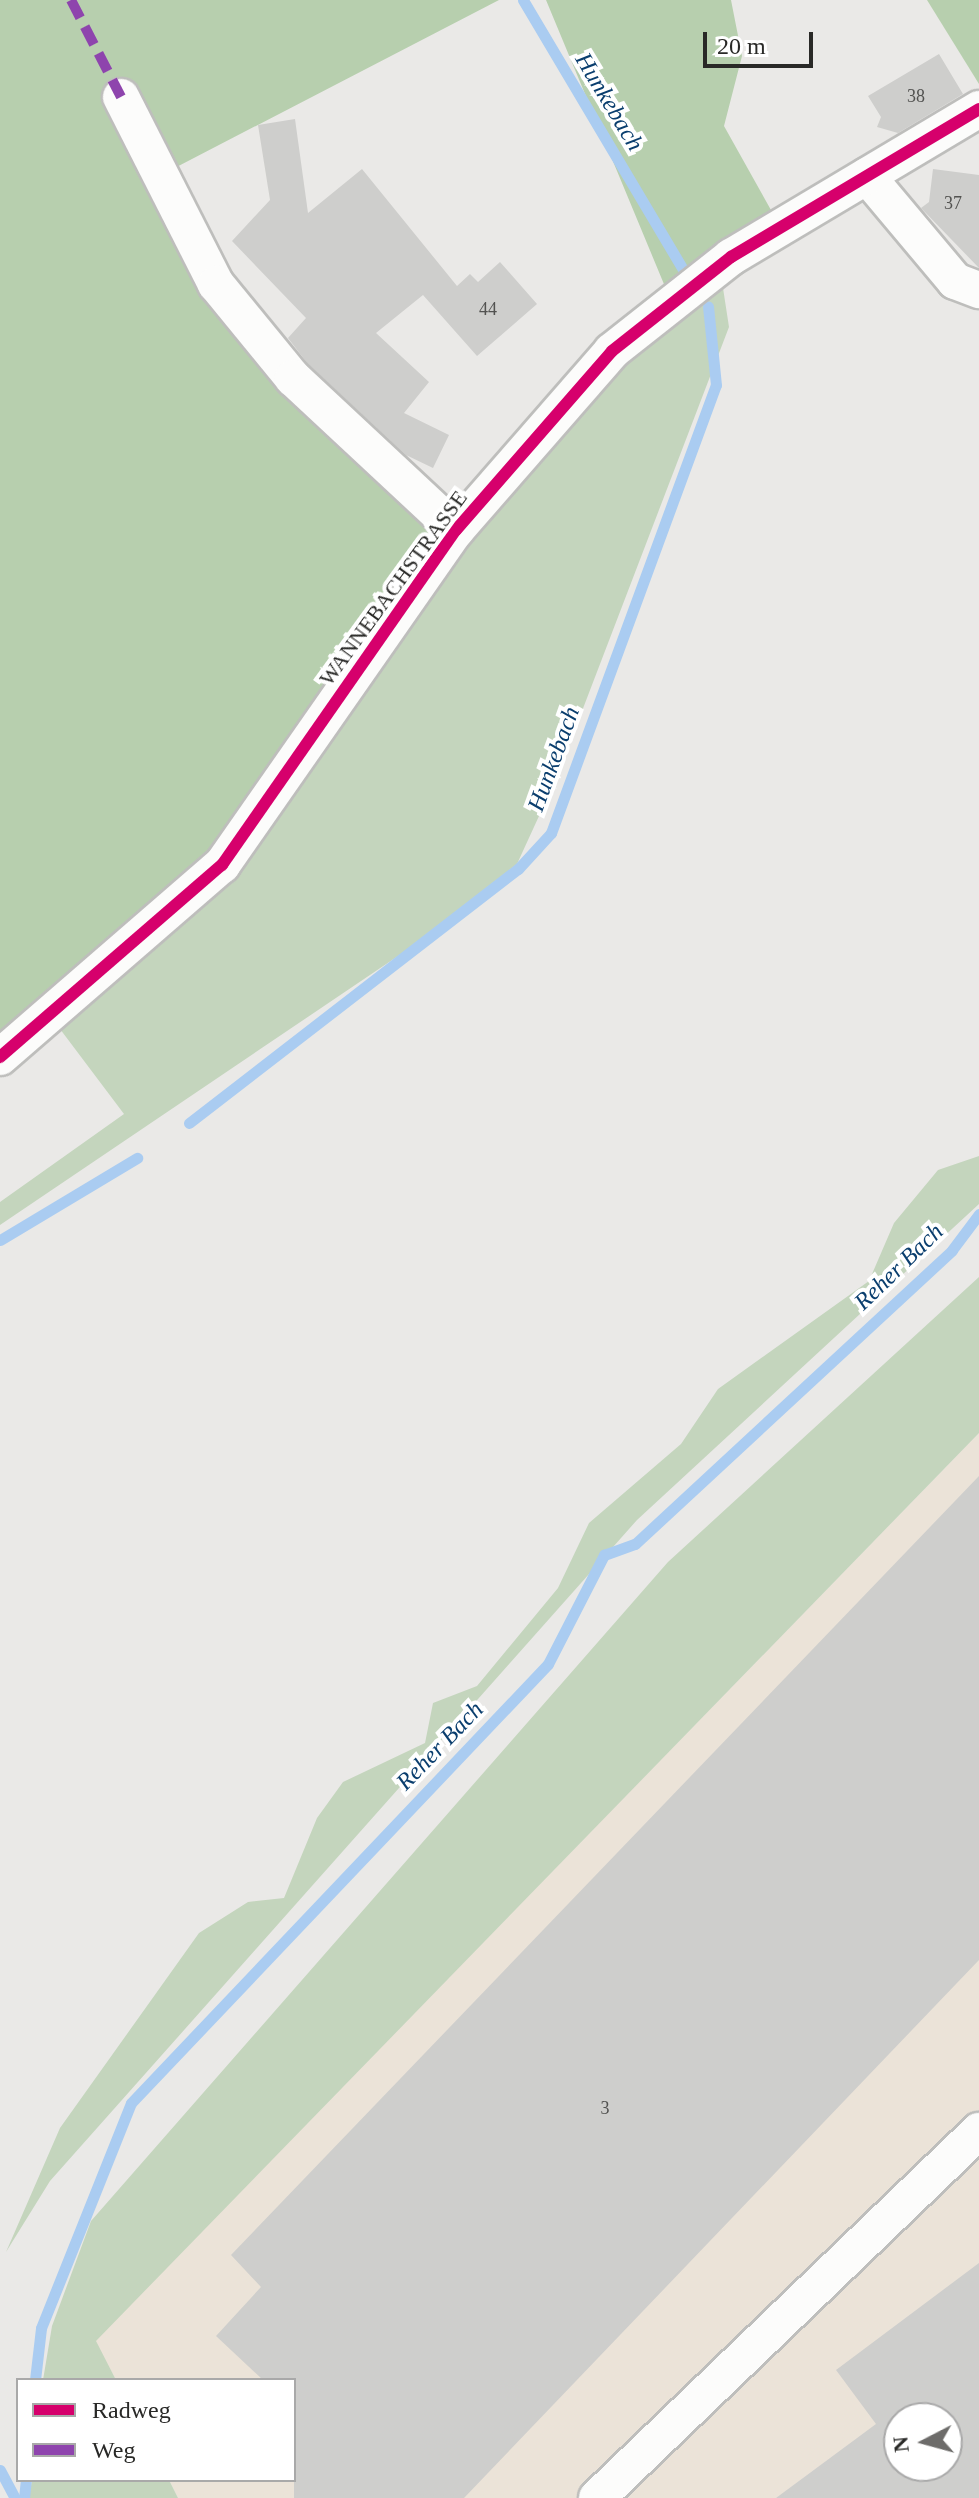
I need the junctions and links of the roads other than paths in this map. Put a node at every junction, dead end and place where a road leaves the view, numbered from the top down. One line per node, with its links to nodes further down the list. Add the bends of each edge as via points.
1 (121, 97): 5 (street, via 216,284 293,378)
2 (979, 109): 3 (street, WANNEBACHSTRASSE)
3 (867, 176): 4 (street, via 955,281); 5 (street, WANNEBACHSTRASSE, via 731,257 612,351)
4 (979, 290)
5 (456, 530): 6 (street, WANNEBACHSTRASSE, via 222,865)
6 (0, 1057)
7 (979, 2131): 8 (street)
8 (597, 2498)

